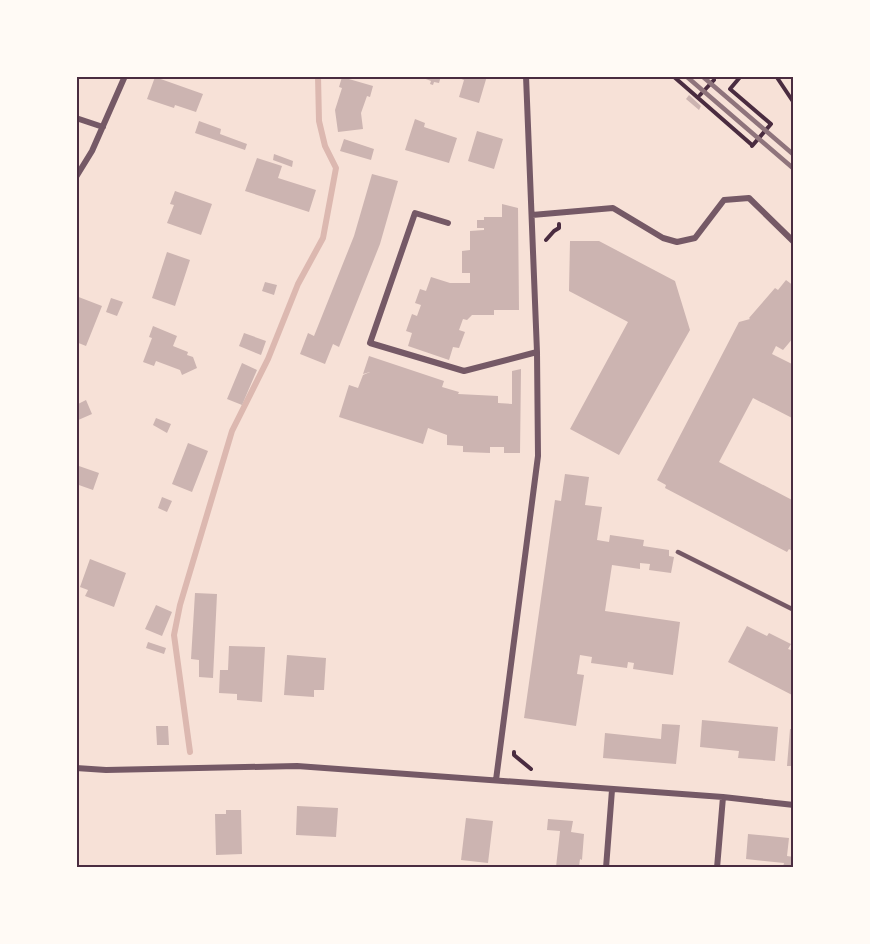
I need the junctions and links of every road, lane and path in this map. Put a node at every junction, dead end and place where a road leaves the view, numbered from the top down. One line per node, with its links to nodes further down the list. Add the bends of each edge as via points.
1 (125, 76): 10 (street)
2 (526, 76): 13 (street)
3 (673, 76): 4 (path, via 752,146 771,124 730,89)
4 (741, 76)
5 (776, 76): 8 (path)
6 (714, 80): 7 (path)
7 (700, 95)
8 (794, 103)
9 (76, 118): 10 (street)
10 (103, 127): 11 (street)
11 (76, 177)
12 (561, 212): 13 (street); 15 (path, via 559,228); 16 (street, via 614,208 663,238 677,242 695,238 724,200 749,198)
13 (532, 215): 17 (street)
14 (448, 223): 17 (street, via 415,213 370,343 464,371)
15 (545, 241)
16 (794, 242)
17 (537, 352): 23 (street, via 538,456)
18 (678, 552): 19 (lane)
19 (794, 610)
20 (512, 747): 22 (path, via 514,755)
21 (76, 768): 23 (street, via 297,766)
22 (539, 774)
23 (496, 780): 24 (street)
24 (612, 790): 25 (street); 27 (street)
25 (723, 797): 26 (street); 28 (street)
26 (794, 805)
27 (606, 867)
28 (717, 867)

